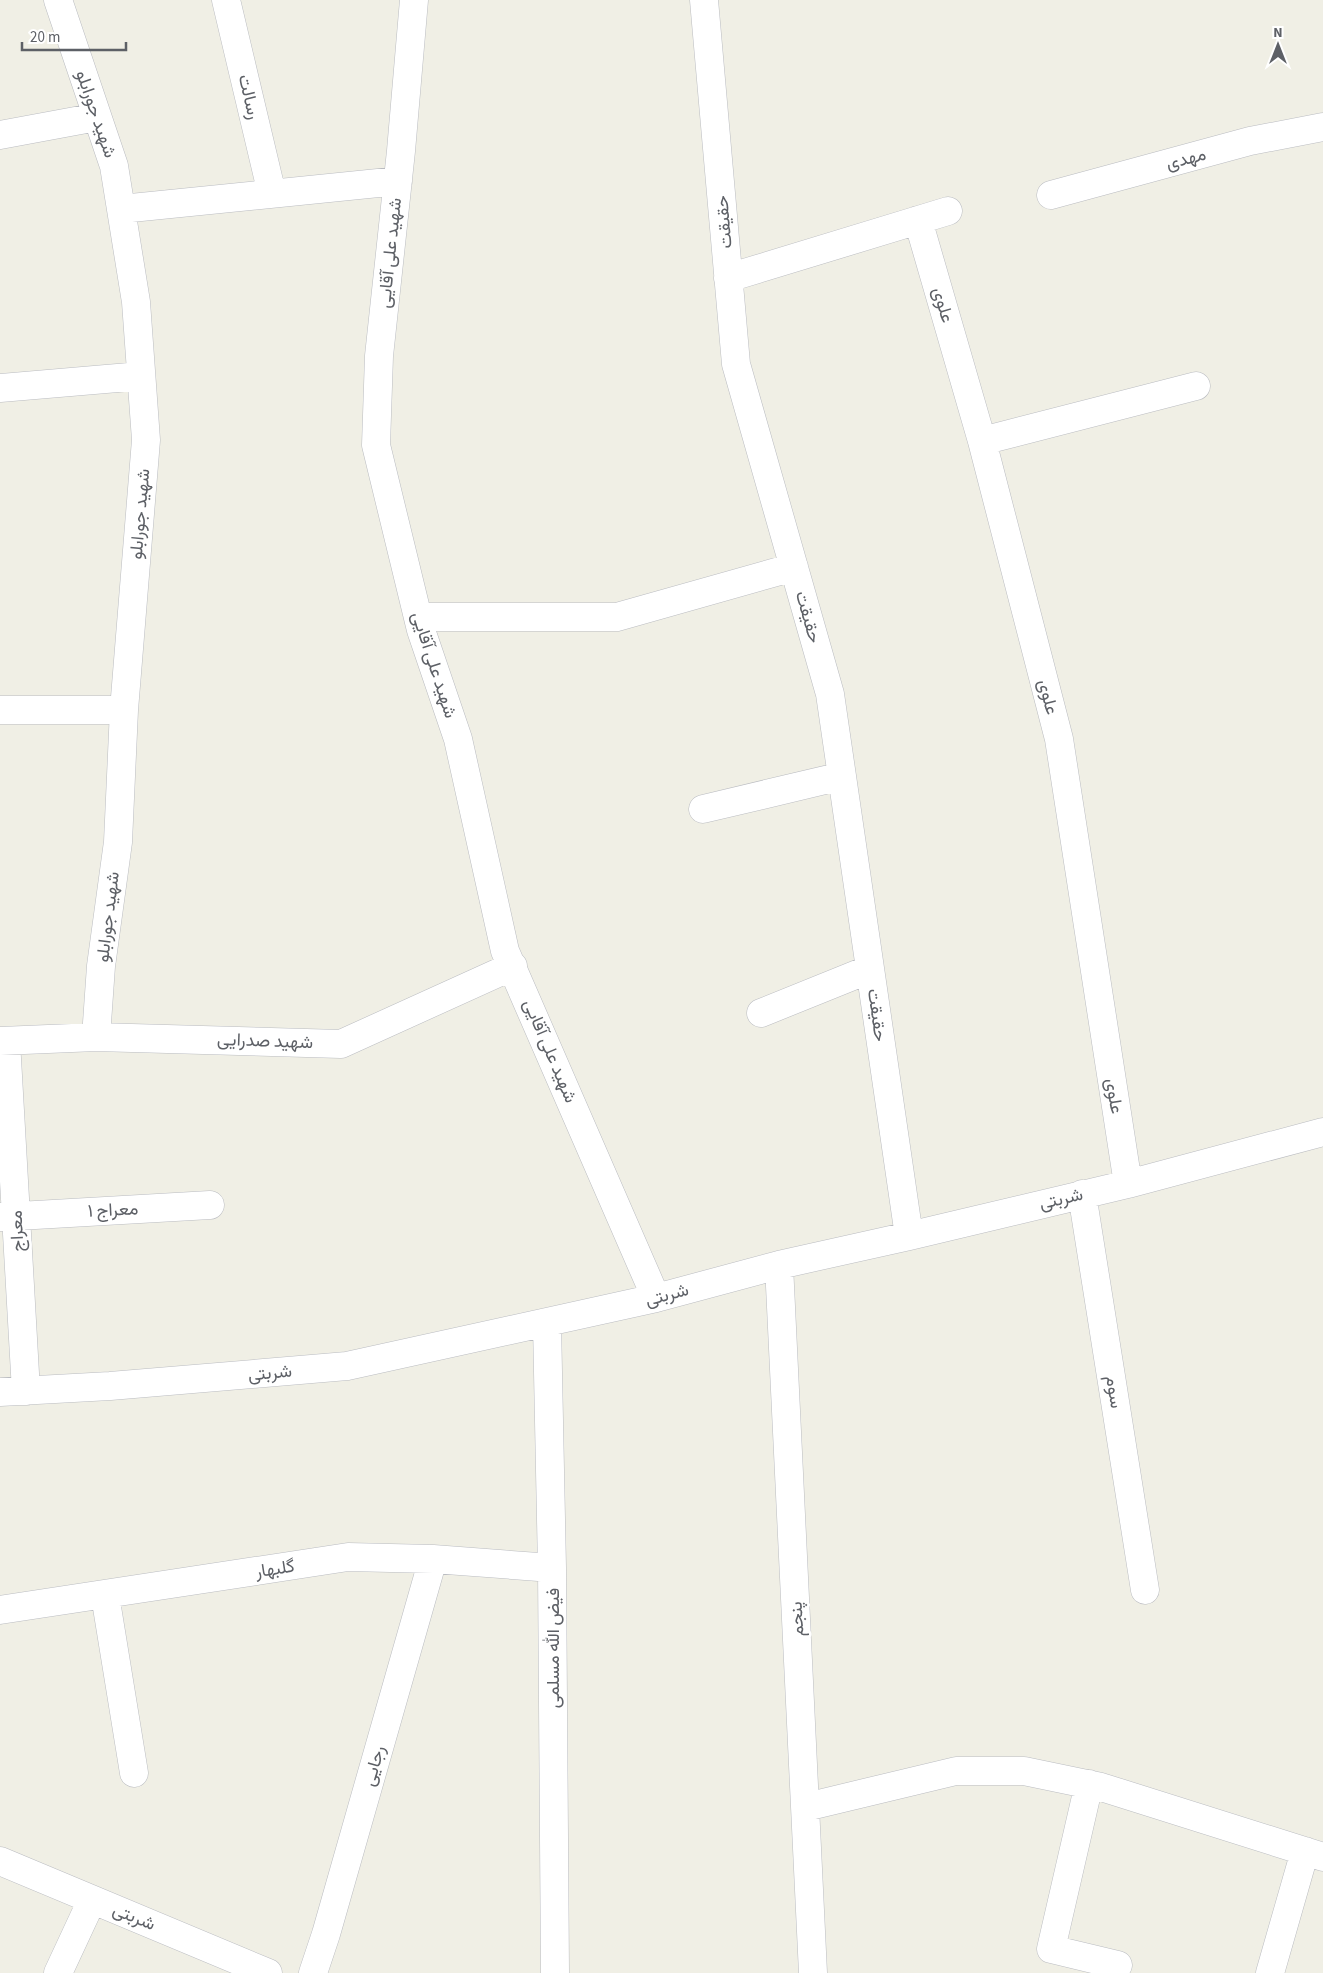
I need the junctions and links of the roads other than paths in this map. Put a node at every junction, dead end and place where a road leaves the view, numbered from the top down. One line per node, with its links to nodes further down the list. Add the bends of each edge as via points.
1 (58, 0): 5 (street, شهید جورابلو)
2 (226, 0): 9 (street, رسالت)
3 (414, 0): 8 (street, شهید علی آقایی)
4 (704, 0): 14 (street, حقیقت)
5 (97, 117): 7 (street); 11 (street, شهید جورابلو, via 114,166)
6 (1323, 127): 10 (street, مهدی, via 1250,141)
7 (0, 135)
8 (398, 181): 9 (street); 20 (street, شهید علی آقایی, via 379,356 376,445)
9 (272, 194): 11 (street)
10 (1051, 195)
11 (121, 209): 15 (street, شهید جورابلو, via 136,302)
12 (948, 211): 13 (street)
13 (918, 220): 14 (street); 18 (street, علوی)
14 (728, 278): 19 (street, حقیقت, via 736,364)
15 (141, 376): 17 (street); 22 (street, شهید جورابلو, via 146,440)
16 (1196, 386): 18 (street)
17 (0, 388)
18 (982, 442): 31 (street, علوی, via 1058,739)
19 (794, 567): 20 (street, via 617,617); 23 (street, حقیقت, via 830,694)
20 (418, 617): 25 (street, شهید علی آقایی, via 458,739 505,951)
21 (0, 710): 22 (street)
22 (124, 710): 28 (street, شهید جورابلو, via 118,842 101,966)
23 (842, 776): 24 (street); 26 (street, حقیقت)
24 (703, 809)
25 (513, 966): 28 (street, شهید صدرایی, via 341,1044); 37 (street, شهید علی آقایی)
26 (870, 969): 27 (street); 35 (street, حقیقت)
27 (761, 1013)
28 (96, 1037): 29 (street, شهید صدرایی)
29 (3, 1041): 34 (street, معراج)
30 (1323, 1132): 31 (street, شربتی)
31 (1128, 1184): 32 (street, شربتی)
32 (1082, 1194): 35 (street, شربتی); 42 (street, سوم)
33 (210, 1204): 34 (street, معراج ۱)
34 (8, 1216): 39 (street, معراج)
35 (909, 1236): 36 (street, شربتی)
36 (779, 1265): 37 (street, شربتی); 47 (street, پنجم)
37 (656, 1298): 38 (street, شربتی)
38 (547, 1323): 39 (street, شربتی, via 347,1366); 41 (street, فیض الله مسلمی)
39 (13, 1391)
40 (433, 1559): 41 (street, گلبهار); 43 (street, گلبهار, via 348,1557); 54 (street, رجایی)
41 (552, 1568): 55 (street, فیض الله مسلمی)
42 (1145, 1590)
43 (105, 1595): 44 (street, گلبهار); 45 (street)
44 (0, 1610)
45 (134, 1773)
46 (1088, 1784): 47 (street, via 1024,1771 956,1771); 48 (street); 51 (street, via 1051,1949)
47 (806, 1807): 56 (street, پنجم)
48 (1314, 1854): 57 (street)
49 (0, 1861): 50 (street, شربتی)
50 (92, 1900): 52 (street); 53 (street, شربتی)
51 (1118, 1965)
52 (58, 1973)
53 (268, 1973)
54 (313, 1973)
55 (555, 1973)
56 (813, 1973)
57 (1270, 1973)

